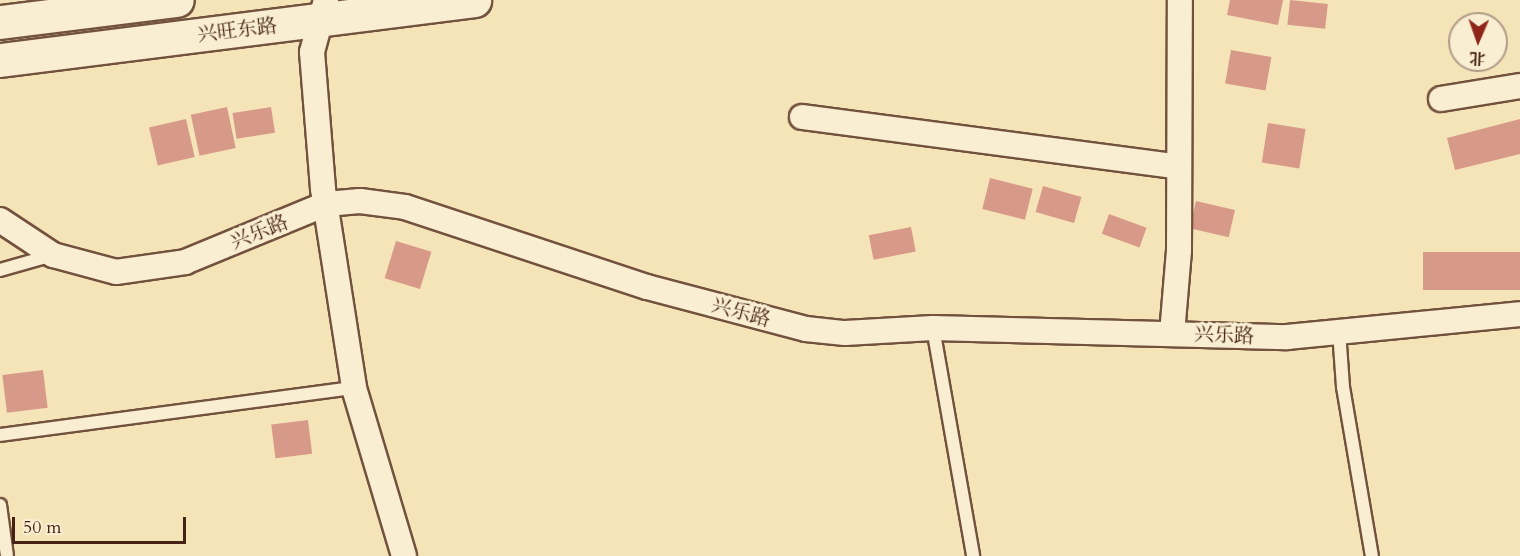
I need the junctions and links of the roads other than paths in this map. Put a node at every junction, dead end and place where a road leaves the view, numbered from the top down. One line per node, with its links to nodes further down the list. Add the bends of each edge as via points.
1 (177, 0): 5 (main road)
2 (474, 0): 4 (main road, 兴旺东路)
3 (1180, 0): 10 (street)
4 (323, 10): 6 (main road, 兴旺东路); 11 (street, via 312,52)
5 (0, 22)
6 (0, 60)
7 (1520, 86): 8 (street)
8 (1441, 99)
9 (802, 117): 10 (street)
10 (1176, 166): 18 (street, via 1179,251)
11 (326, 204): 13 (street, 兴乐路, via 185,262 155,269 116,272); 16 (street, 兴乐路, via 360,201 405,207 647,287 806,329 845,333); 19 (street)
12 (0, 220): 13 (street, 兴乐路)
13 (53, 255): 14 (lane)
14 (0, 270)
15 (1520, 314): 17 (street, 兴乐路)
16 (933, 328): 18 (street, 兴乐路); 24 (lane)
17 (1339, 331): 18 (street, 兴乐路, via 1287,337); 25 (lane, via 1343,387)
18 (1172, 334)
19 (354, 388): 20 (lane); 23 (street)
20 (0, 435)
21 (0, 505): 22 (lane)
22 (7, 556)
23 (404, 556)
24 (973, 556)
25 (1372, 556)

